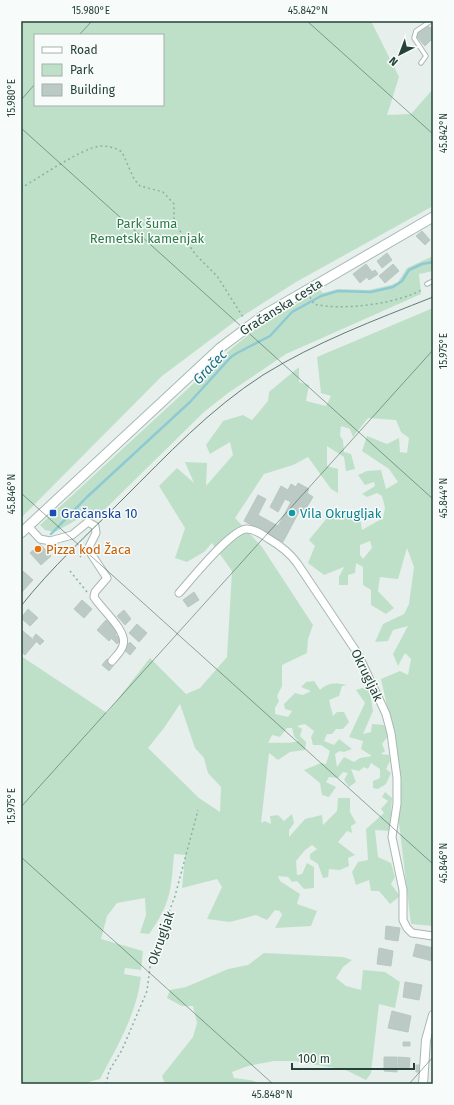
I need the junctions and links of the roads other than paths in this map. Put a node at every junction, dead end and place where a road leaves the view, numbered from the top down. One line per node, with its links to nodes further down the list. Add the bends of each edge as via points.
1 (431, 21): 2 (lane, via 416,31 414,38 426,56)
2 (422, 63)
3 (433, 217): 6 (main road, Gračanska cesta, via 280,305 243,330 220,348)
4 (433, 281): 5 (lane)
5 (427, 284)
6 (28, 526): 7 (main road, Gračanska cesta); 9 (street, via 40,539 50,541 72,535 88,522 95,526 96,533 88,549 107,578 94,597 124,638 123,647)
7 (21, 533)
8 (179, 593): 10 (street, Okrugljak, via 228,539 242,530 257,532 289,552 358,654 386,714 397,778 397,804 392,837 404,890 403,920 412,932)
9 (112, 660)
10 (433, 936)
11 (433, 1015): 12 (street, via 426,1040)
12 (422, 1084)

